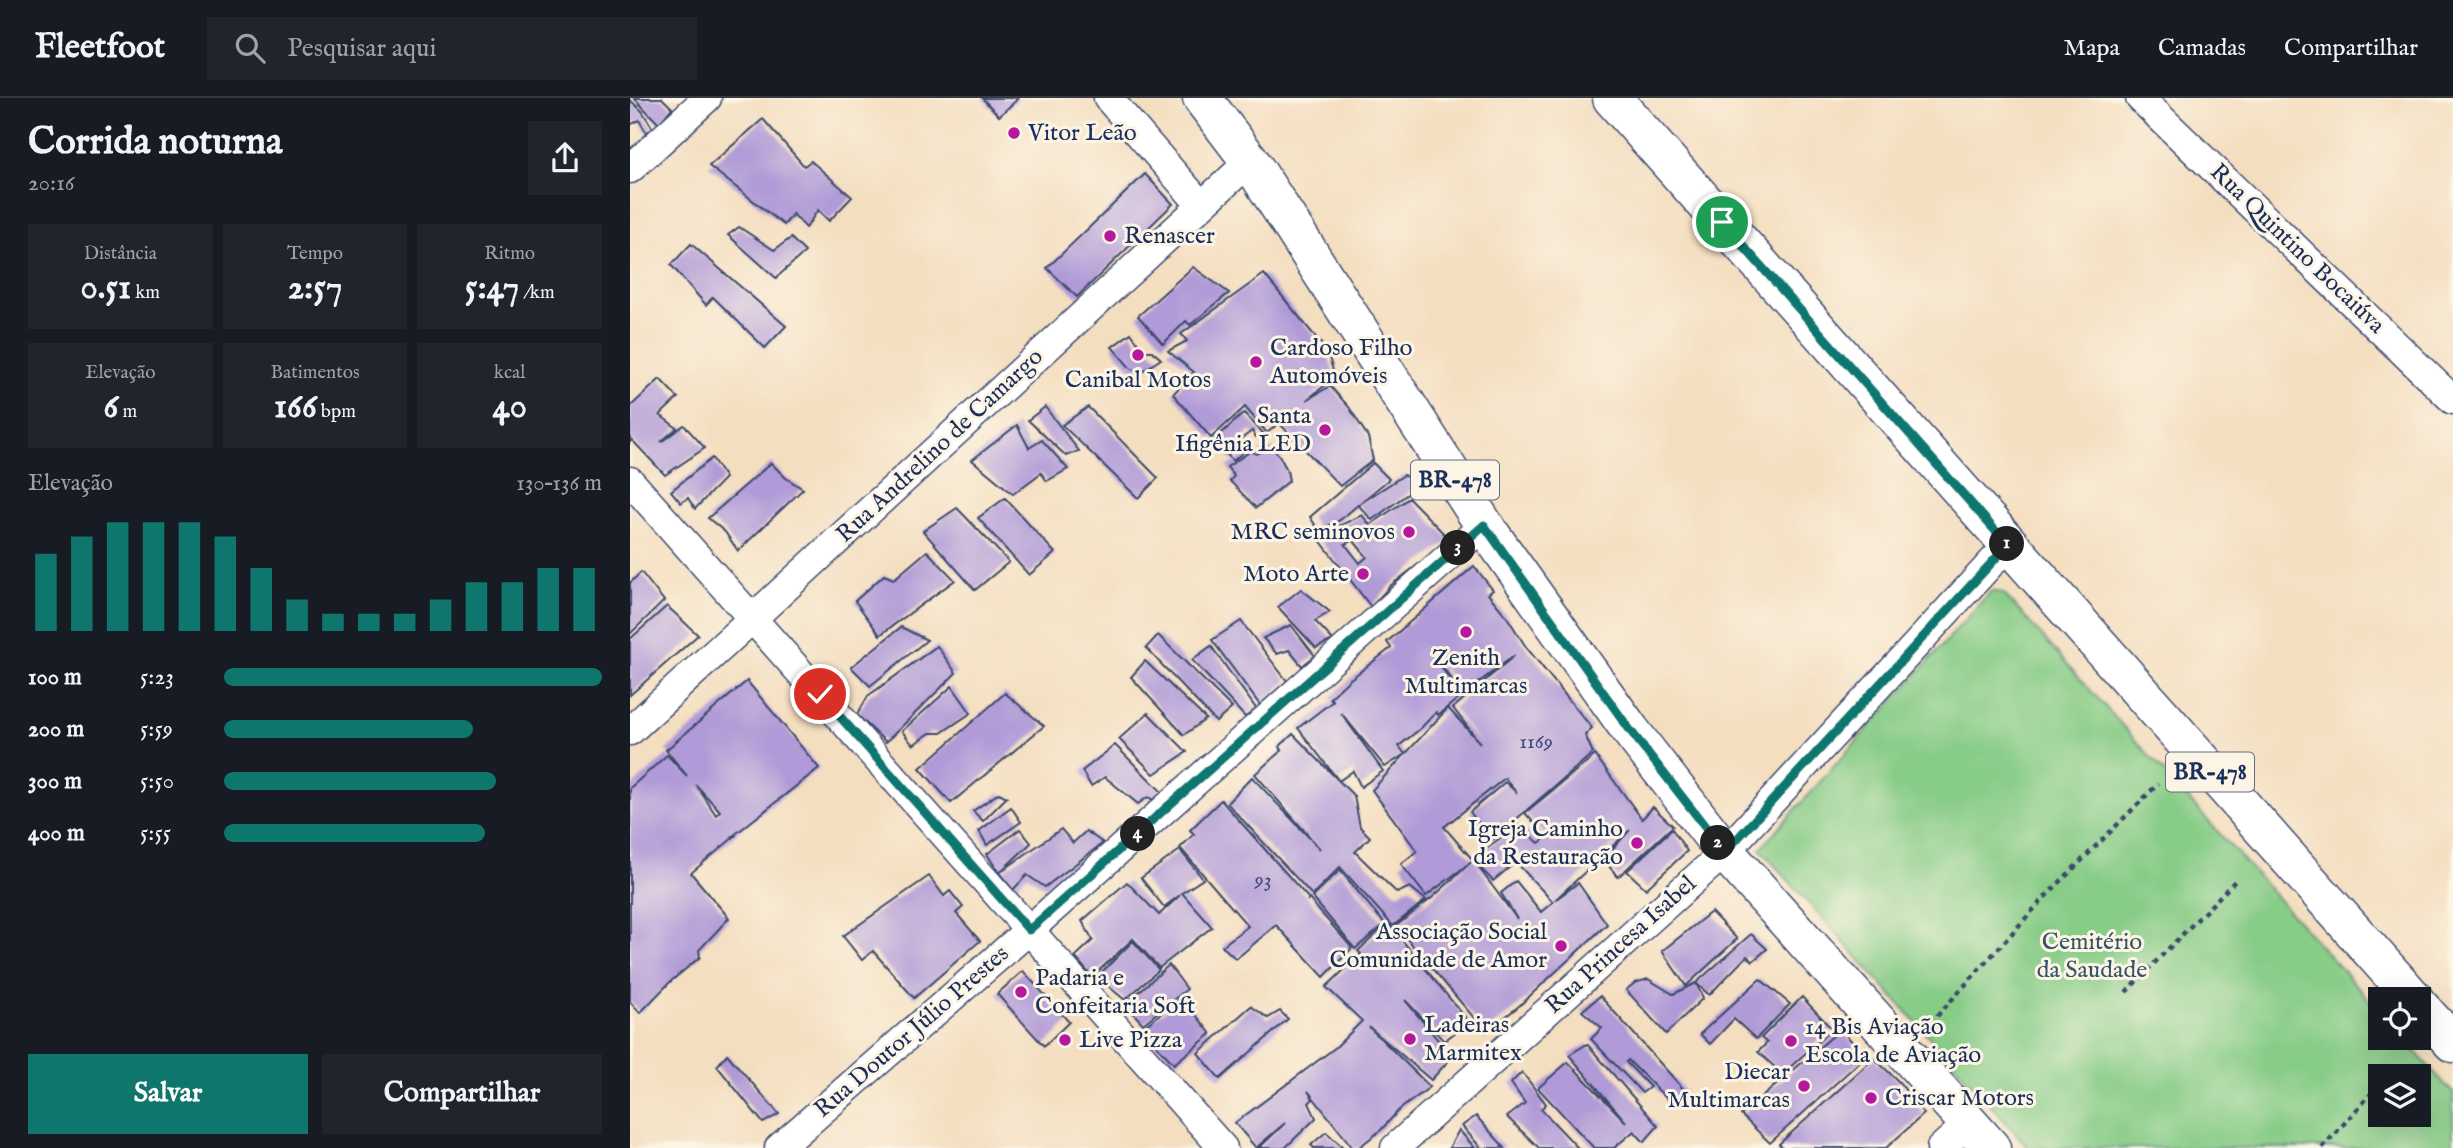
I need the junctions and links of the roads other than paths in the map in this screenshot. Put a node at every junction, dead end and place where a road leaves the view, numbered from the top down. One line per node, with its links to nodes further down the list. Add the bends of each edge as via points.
1 (708, 98): 7 (street)
2 (1108, 98): 8 (street)
3 (1202, 98): 6 (main road, BR-478)
4 (1612, 98): 12 (main road, BR-478)
5 (2140, 98): 9 (street, Rua Quintino Bocaiúva)
6 (1250, 161): 8 (street, Rua Andrelino de Camargo); 11 (main road, BR-478)
7 (630, 169)
8 (1202, 205): 13 (street, Rua Andrelino de Camargo)
9 (2453, 401)
10 (630, 481): 13 (street)
11 (1484, 525): 15 (main road, BR-478, via 1630,730); 16 (street, Rua Doutor Júlio Prestes)
12 (2008, 545): 15 (street, Rua Princesa Isabel); 17 (main road, BR-478)
13 (752, 618): 14 (street, Rua Andrelino de Camargo); 16 (street)
14 (630, 731)
15 (1725, 852): 20 (main road, BR-478); 23 (street, Rua Princesa Isabel)
16 (1029, 930): 21 (street, Rua Doutor Júlio Prestes); 22 (street)
17 (2403, 987)
18 (2431, 1019): 19 (main road)
19 (2453, 1043)
20 (1967, 1140)
21 (779, 1148)
22 (1223, 1148)
23 (1395, 1148)

